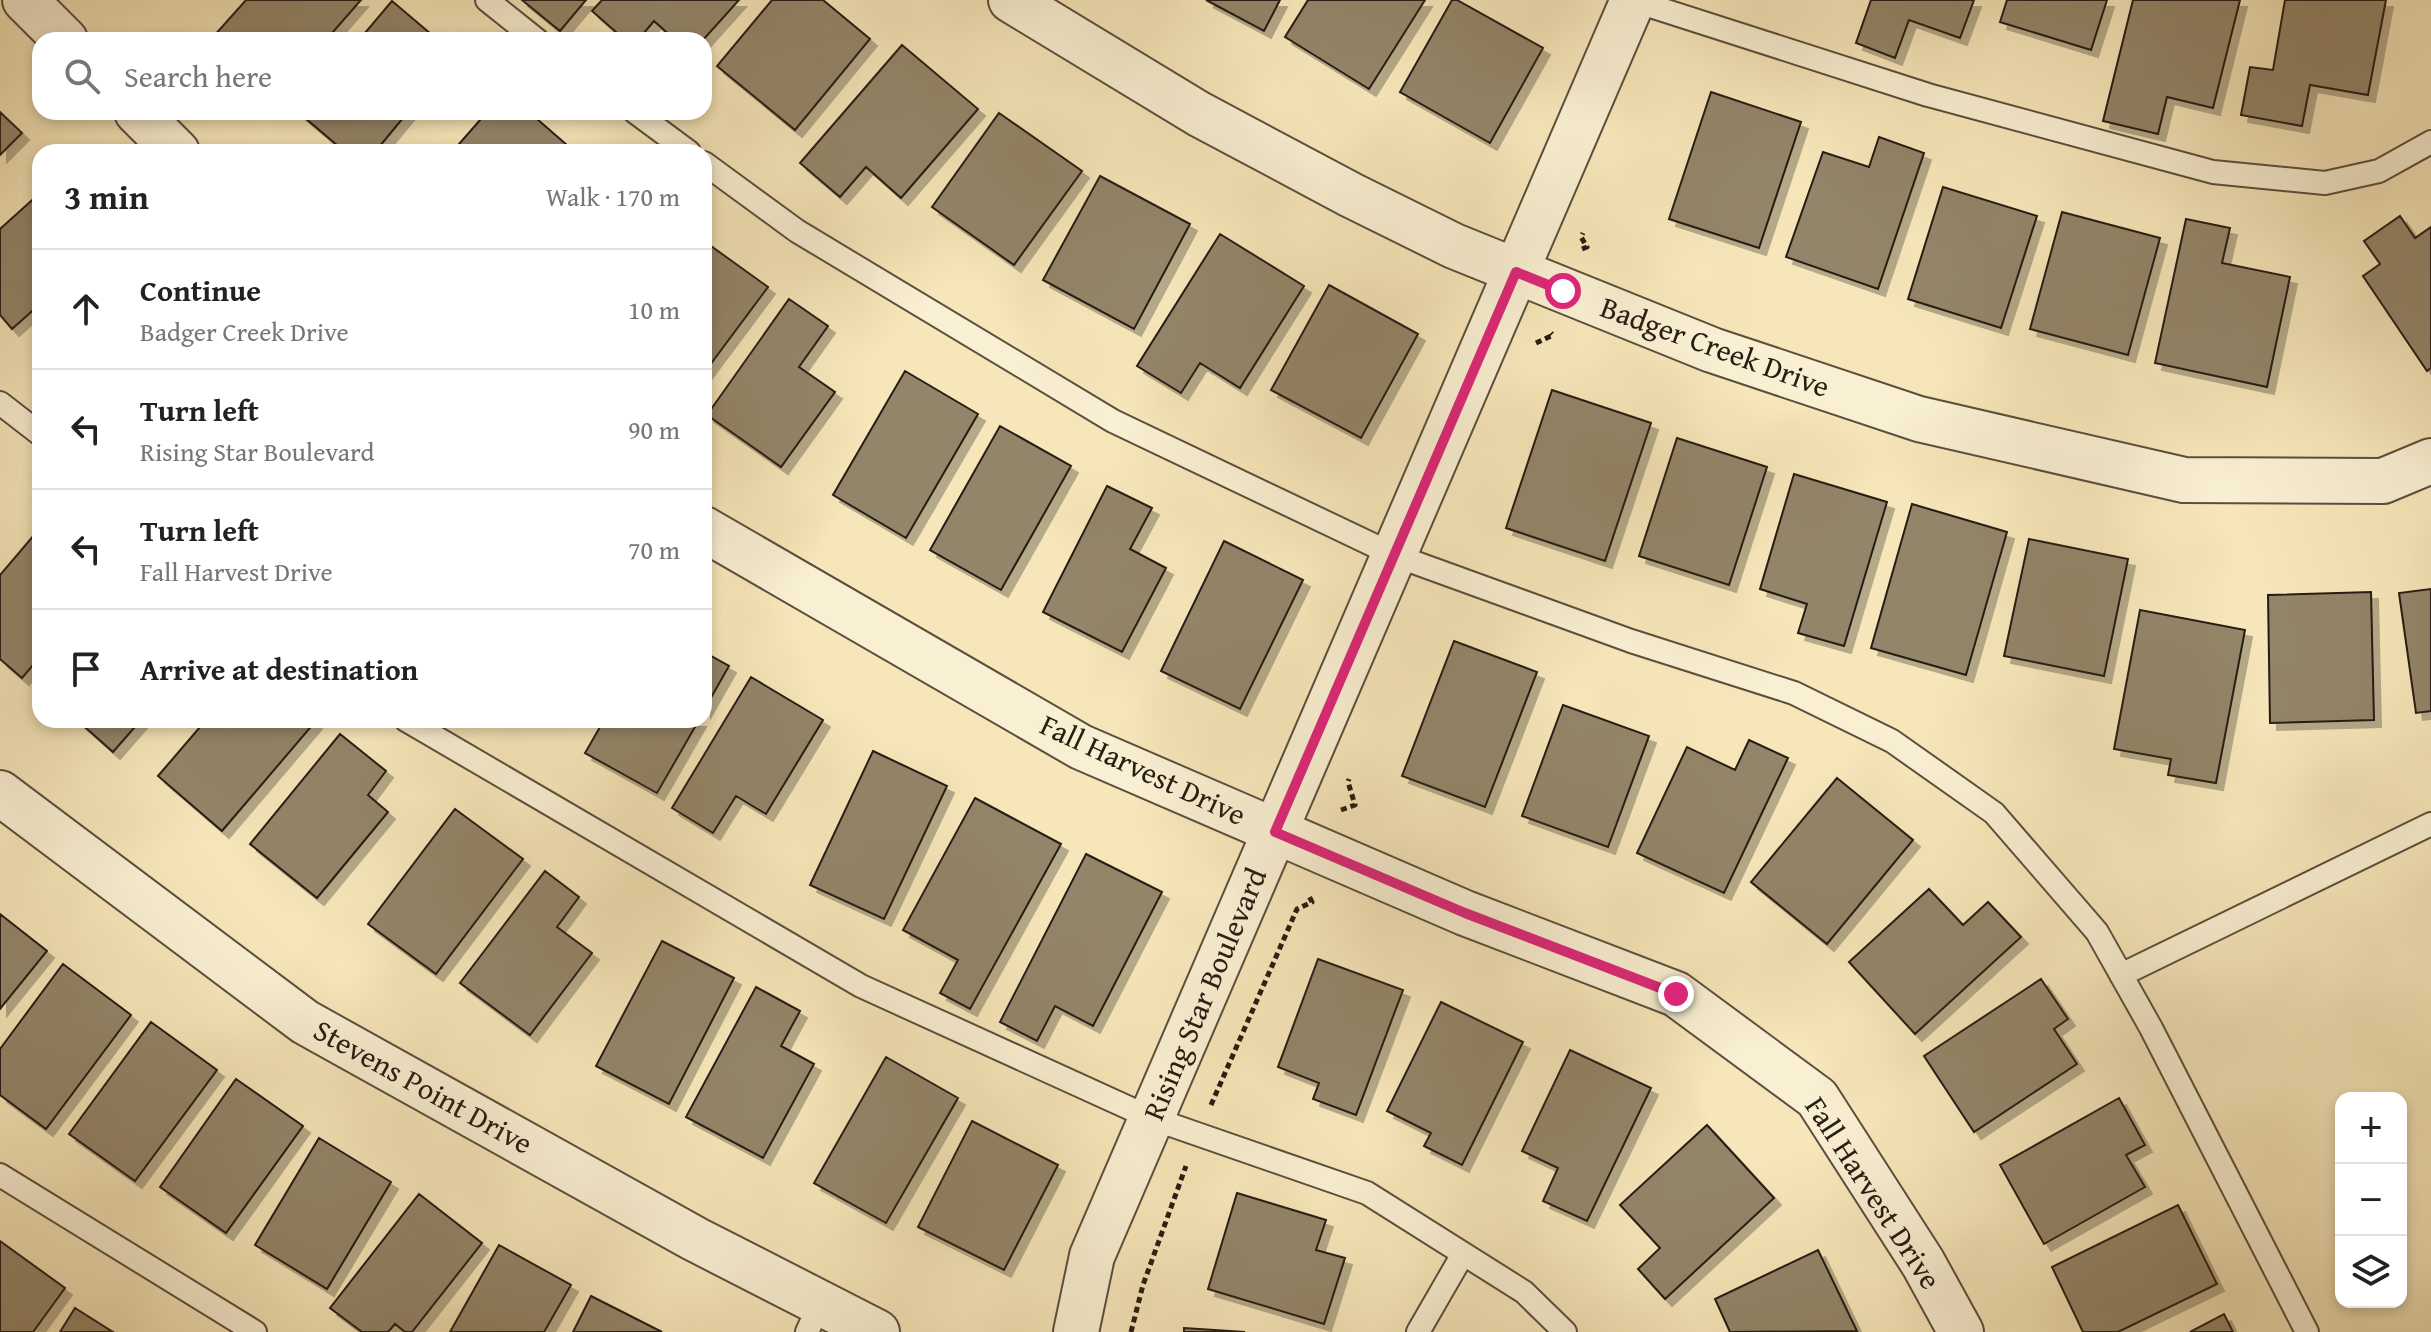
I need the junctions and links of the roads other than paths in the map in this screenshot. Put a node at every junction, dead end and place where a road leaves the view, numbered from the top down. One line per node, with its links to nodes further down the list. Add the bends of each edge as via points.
1 (25, 0): 5 (street)
2 (487, 0): 6 (lane)
3 (1011, 0): 13 (street, Badger Creek Drive, via 1199,114 1415,227)
4 (1633, 0): 9 (lane, via 1928,95 2213,172 2325,183 2379,171); 13 (street, Rising Star Boulevard)
5 (57, 32)
6 (527, 32)
7 (145, 120): 10 (street)
8 (646, 120): 11 (lane)
9 (2431, 142)
10 (169, 144)
11 (678, 144)
12 (712, 169): 18 (lane, via 797,231 1113,421)
13 (1516, 272): 16 (street, Badger Creek Drive, via 1712,350 1919,419 2184,480 2383,481); 18 (street, Rising Star Boulevard)
14 (0, 403): 15 (lane)
15 (32, 428)
16 (2431, 461)
17 (712, 534): 22 (street, Fall Harvest Drive, via 1081,747)
18 (1394, 555): 22 (street, Rising Star Boulevard); 23 (lane, via 1631,641 1794,693 1892,741 1994,813 2097,932)
19 (420, 728): 24 (lane, via 861,986)
20 (0, 793): 27 (street, Stevens Point Drive, via 305,1022 681,1232)
21 (2431, 824): 23 (lane)
22 (1275, 832): 24 (street, Rising Star Boulevard); 33 (street, Fall Harvest Drive, via 1676,994 1817,1098)
23 (2121, 975): 34 (lane)
24 (1151, 1118): 26 (lane, via 1367,1193); 30 (street, Rising Star Boulevard, via 1092,1256)
25 (0, 1175): 28 (lane)
26 (1463, 1254): 31 (lane); 32 (lane, via 1524,1292)
27 (814, 1318): 29 (street, Stevens Point Drive)
28 (255, 1332)
29 (877, 1332)
30 (1076, 1332)
31 (1418, 1332)
32 (1565, 1332)
33 (1961, 1332)
34 (2307, 1332)

